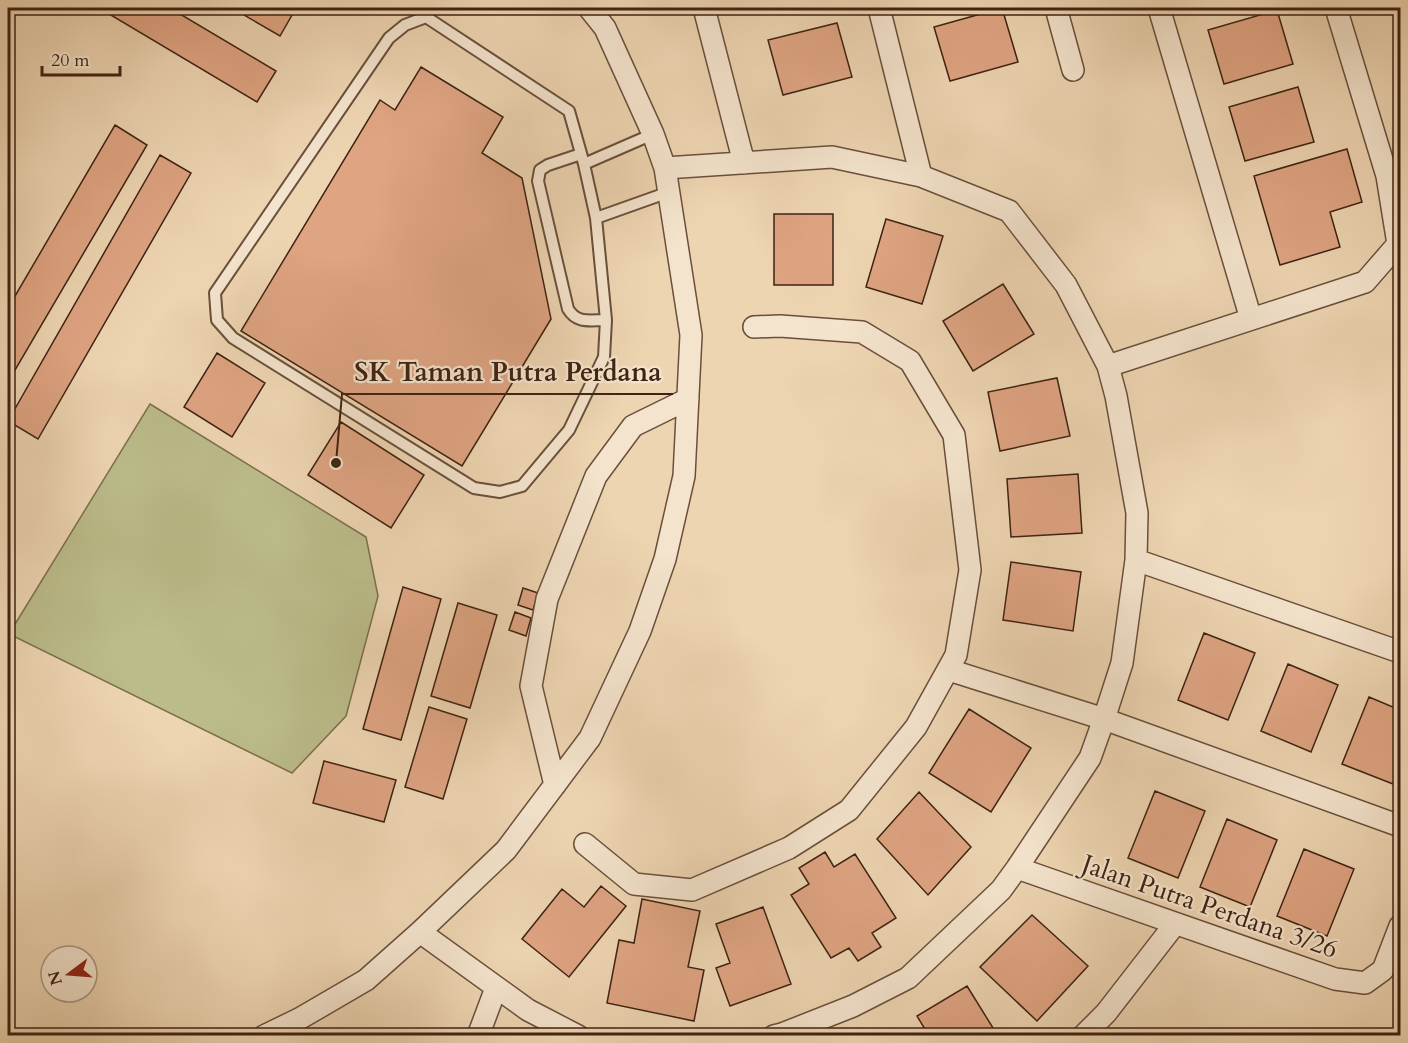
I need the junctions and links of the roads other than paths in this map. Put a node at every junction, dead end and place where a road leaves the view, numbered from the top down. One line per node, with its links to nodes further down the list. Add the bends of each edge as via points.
1 (589, 8): 8 (street, via 604,28)
2 (704, 8): 10 (street)
3 (879, 8): 12 (street)
4 (1056, 8): 7 (street)
5 (1159, 8): 15 (street)
6 (1336, 8): 15 (street, via 1387,176 1398,244 1365,282)
7 (1073, 70)
8 (653, 134): 9 (lane); 11 (street)
9 (583, 159): 14 (lane); 16 (lane, via 548,165 540,170 538,181 568,309 579,320); 16 (lane, via 569,111 426,17 405,25 389,38 215,293 217,320 233,338 474,488 500,492 522,486 568,430 604,357)
10 (744, 163): 11 (street); 12 (street, via 832,158)
11 (665, 168): 13 (street)
12 (921, 176): 18 (street, via 1009,211 1066,285)
13 (669, 192): 14 (lane); 19 (street, via 691,336)
14 (596, 218): 16 (lane)
15 (1251, 319): 18 (street)
16 (606, 320)
17 (754, 327): 22 (street, via 862,332 910,362 954,435 970,570 956,655)
18 (1108, 366): 20 (street, via 1137,513)
19 (688, 399): 24 (street, via 684,476 658,580 640,631 590,738); 24 (street, via 633,426 596,476 548,599 531,686)
20 (1136, 560): 21 (street); 23 (street, via 1122,663)
21 (1401, 652)
22 (949, 669): 23 (street); 26 (street, via 916,728 849,810 789,848 692,890 634,884)
23 (1104, 719): 25 (street); 27 (street, via 1090,758)
24 (555, 785): 30 (street, via 506,850)
25 (1401, 826)
26 (585, 844)
27 (1017, 868): 28 (street, Jalan Putra Perdana 3/26); 35 (street, via 1001,890 908,978 853,1006)
28 (1175, 924): 29 (street, Jalan Putra Perdana 3/26, via 1335,980 1365,983 1383,970); 36 (street, via 1106,1013)
29 (1401, 926)
30 (420, 932): 31 (street); 32 (street, via 366,980)
31 (496, 988): 33 (street); 34 (street, via 528,1010)
32 (264, 1035)
33 (478, 1035)
34 (578, 1035)
35 (774, 1035)
36 (1083, 1035)

